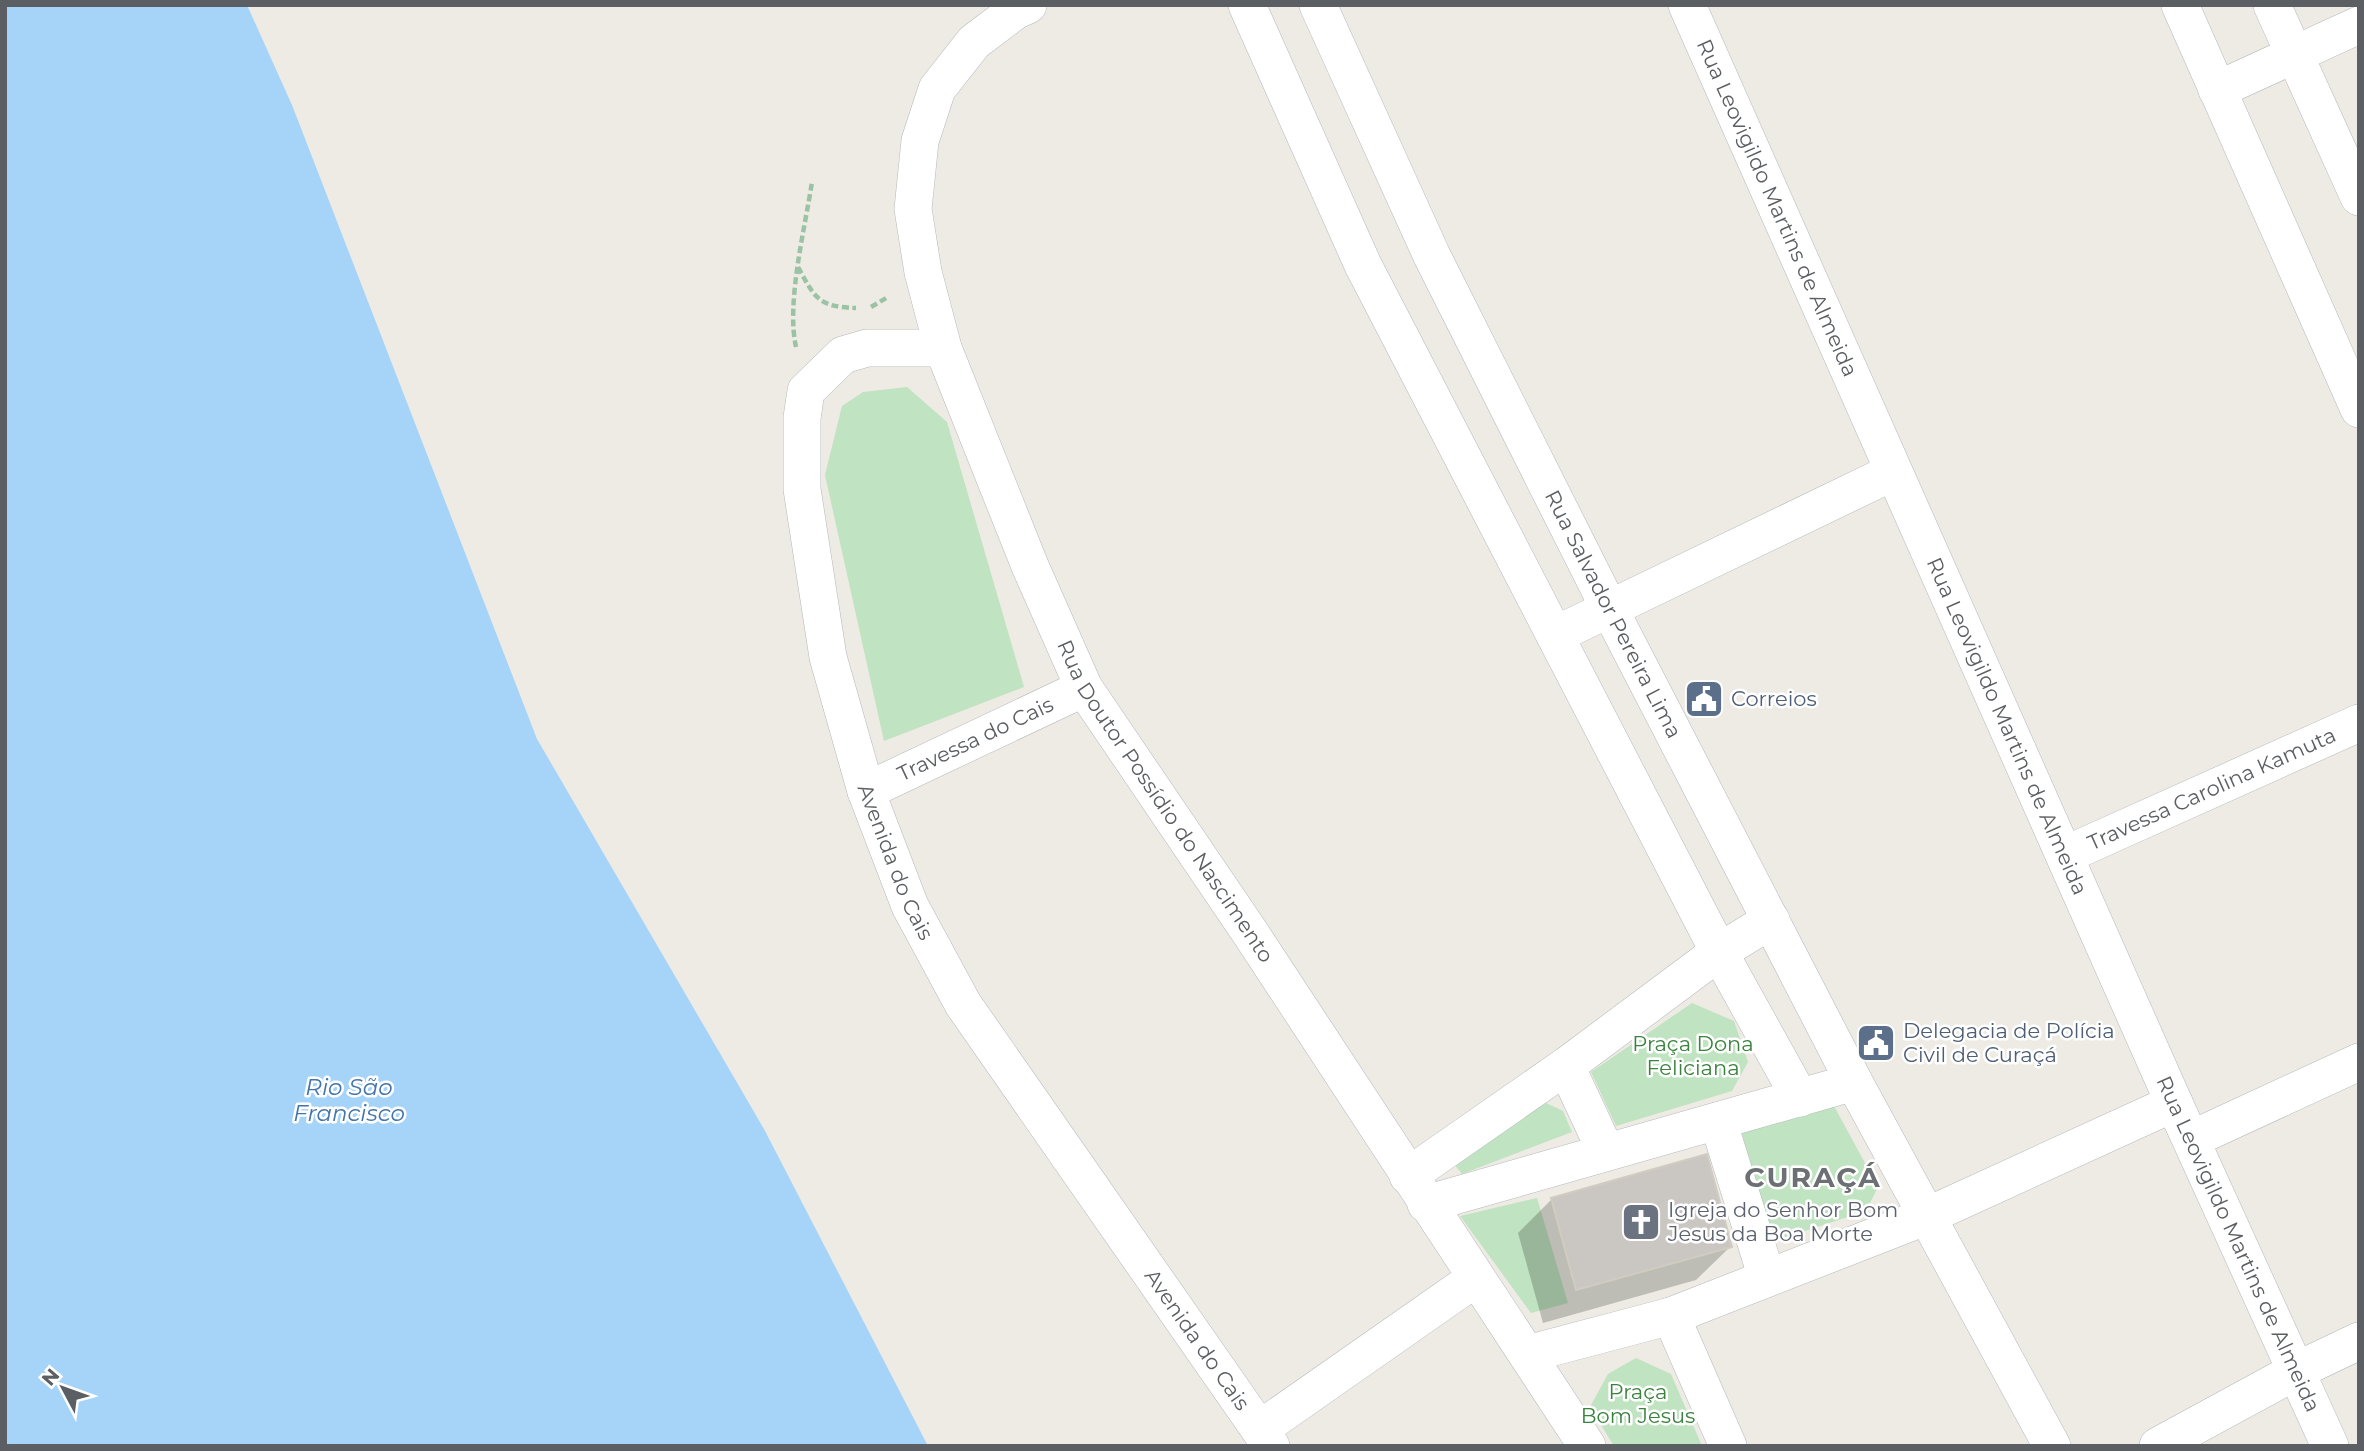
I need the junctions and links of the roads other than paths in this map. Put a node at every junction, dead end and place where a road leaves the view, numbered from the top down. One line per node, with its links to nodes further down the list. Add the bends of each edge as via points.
1 (1028, 5): 11 (street, Rua Doutor Possídio do Nascimento, via 974,43 937,89 920,141 913,209 923,272)
2 (1247, 5): 15 (street, via 1363,265)
3 (1318, 5): 14 (street, Rua Salvador Pereira Lima, via 1432,257)
4 (1687, 5): 13 (street, Rua Leovigildo Martins de Almeida)
5 (2179, 5): 9 (street)
6 (2272, 5): 8 (street)
7 (2359, 25): 8 (street)
8 (2295, 55): 9 (street); 10 (street)
9 (2217, 90): 12 (street)
10 (2359, 197)
11 (943, 348): 16 (street, Rua Doutor Possídio do Nascimento); 18 (street, Avenida do Cais, via 867,348 842,355 806,391 802,418 804,502 828,657)
12 (2359, 409)
13 (1894, 472): 14 (street); 19 (street, Rua Leovigildo Martins de Almeida)
14 (1609, 608): 15 (street); 20 (street, Rua Salvador Pereira Lima)
15 (1555, 635): 21 (street)
16 (1084, 688): 18 (street, Travessa do Cais); 30 (street, Rua Doutor Possídio do Nascimento)
17 (2359, 723): 19 (street, Travessa Carolina Kamuta)
18 (866, 790): 38 (street, Avenida do Cais, via 910,906 963,1004)
19 (2065, 855): 26 (street, Rua Leovigildo Martins de Almeida)
20 (1771, 920): 21 (street); 24 (street, Rua Salvador Pereira Lima)
21 (1719, 951): 23 (street); 25 (street)
22 (2359, 1062): 28 (street)
23 (1566, 1066): 29 (street); 30 (street)
24 (1854, 1082): 25 (street); 31 (street, Rua Salvador Pereira Lima)
25 (1800, 1098): 27 (street)
26 (2174, 1102): 28 (street, Rua Leovigildo Martins de Almeida); 31 (street)
27 (1718, 1121): 29 (street); 33 (street)
28 (2192, 1139): 37 (street, Rua Leovigildo Martins de Almeida)
29 (1606, 1152): 30 (street)
30 (1417, 1190): 32 (street, Rua Doutor Possídio do Nascimento)
31 (1927, 1216): 33 (street); 41 (street, Rua Salvador Pereira Lima)
32 (1476, 1278): 36 (street, Rua Doutor Possídio do Nascimento); 38 (street)
33 (1767, 1278): 34 (street)
34 (1671, 1316): 36 (street); 40 (street)
35 (2359, 1341): 37 (street)
36 (1527, 1354): 39 (street, Rua Doutor Possídio do Nascimento)
37 (2296, 1371): 42 (street); 43 (street, Rua Leovigildo Martins de Almeida)
38 (1265, 1437)
39 (1587, 1446)
40 (1728, 1446)
41 (2052, 1446)
42 (2158, 1446)
43 (2330, 1446)

